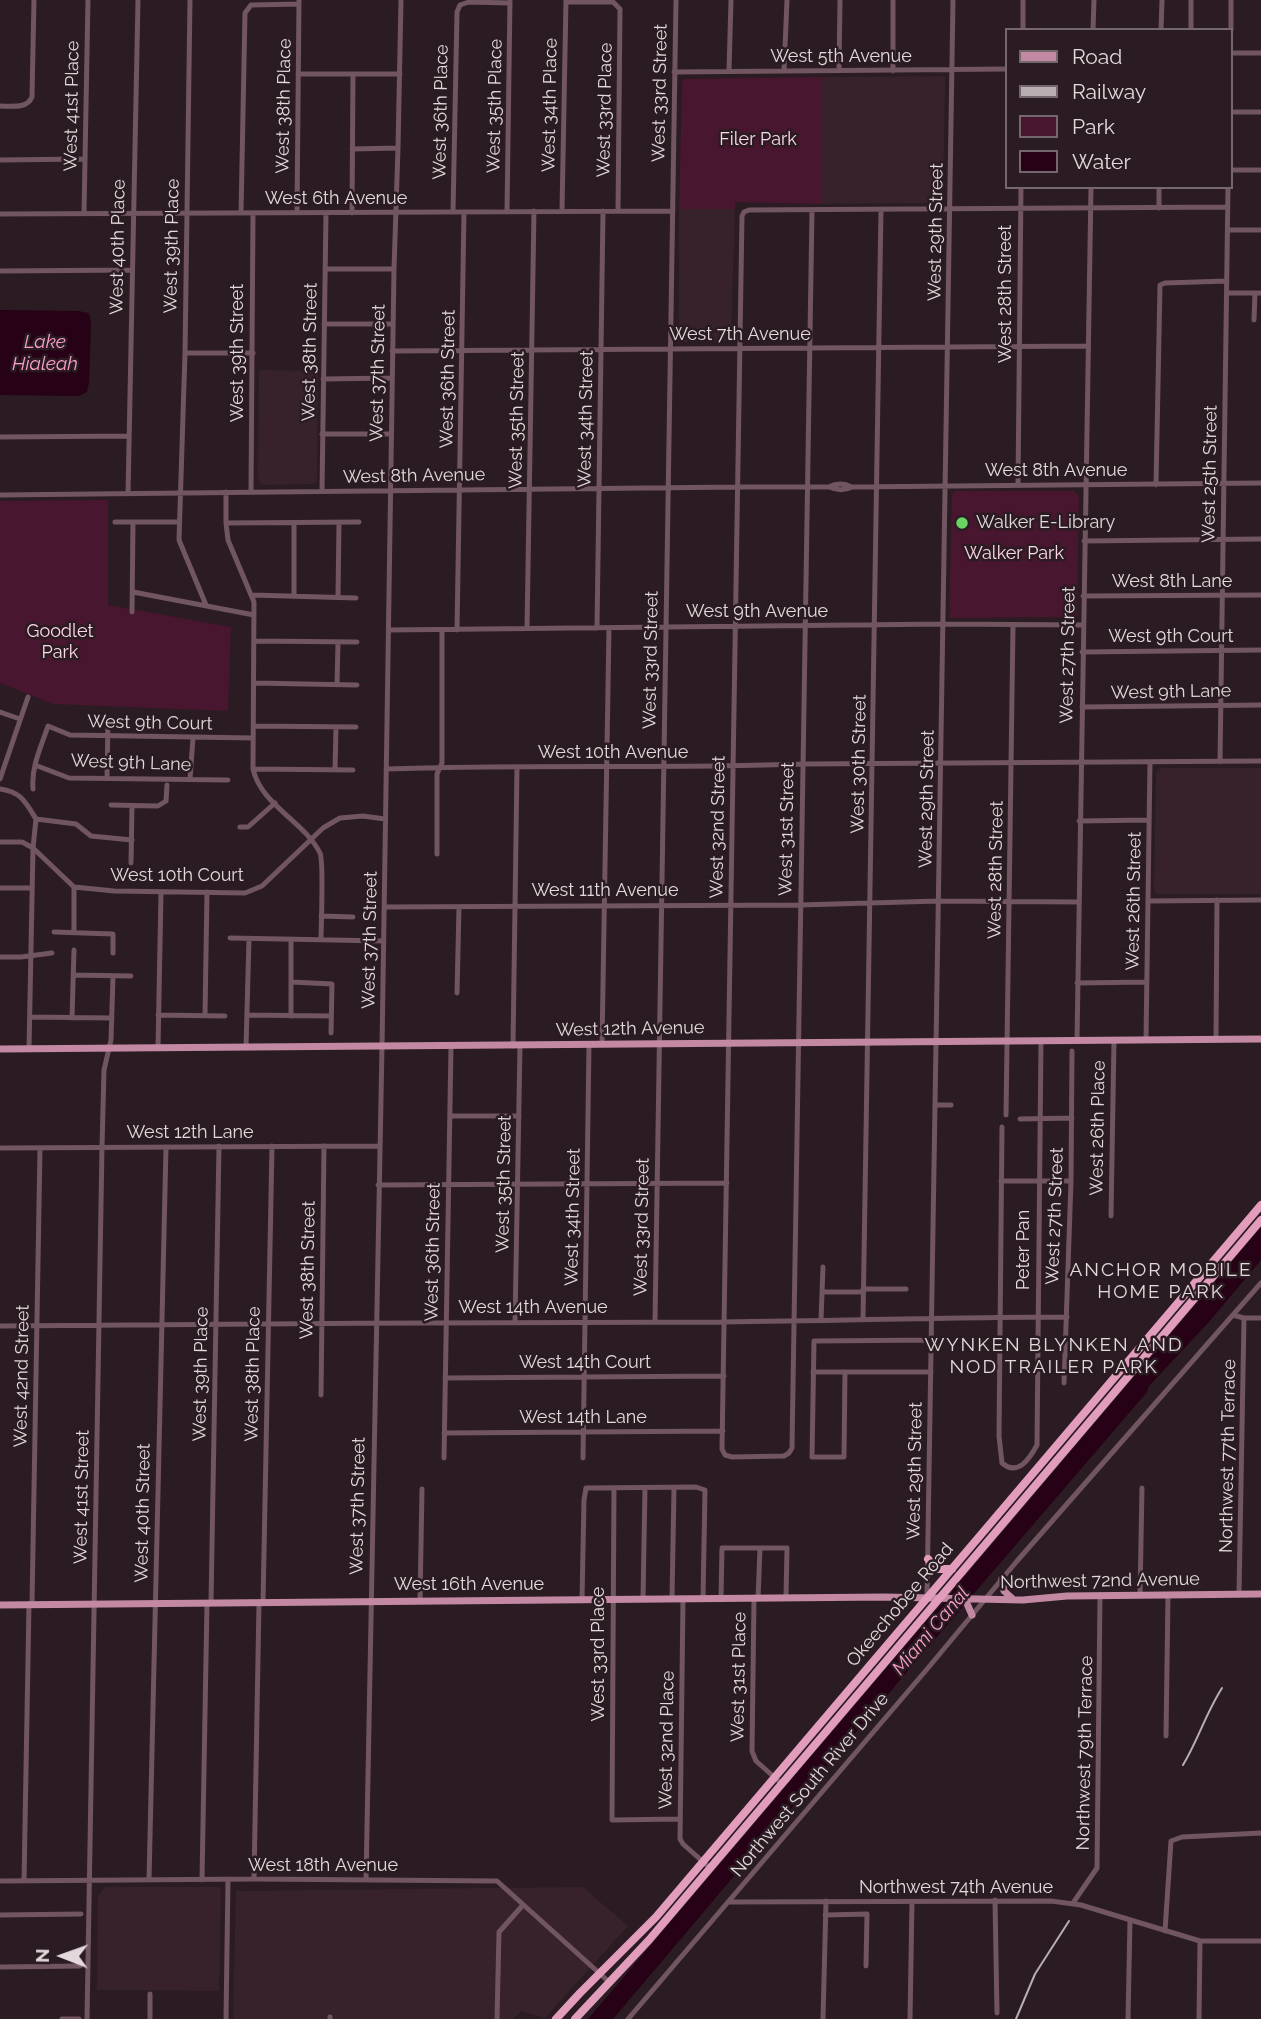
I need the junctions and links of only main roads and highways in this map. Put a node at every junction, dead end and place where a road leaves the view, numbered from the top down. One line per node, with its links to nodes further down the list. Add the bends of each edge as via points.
1 (1261, 1039): 2 (main road, West 12th Avenue)
2 (0, 1049)
3 (1261, 1205): 6 (highway, Okeechobee Road)
4 (1261, 1220): 10 (highway, Okeechobee Road)
5 (928, 1559): 6 (highway, via 937,1569)
6 (952, 1569): 9 (highway, Okeechobee Road)
7 (1002, 1579): 12 (main road, via 1004,1591)
8 (1261, 1594): 12 (main road, Northwest 72nd Avenue)
9 (927, 1598): 10 (main road, West 16th Avenue); 13 (main road, West 16th Avenue); 15 (highway, Okeechobee Road)
10 (942, 1599): 11 (main road, Northwest 72nd Avenue); 15 (highway, Okeechobee Road)
11 (969, 1599): 12 (main road, Northwest 72nd Avenue); 14 (main road)
12 (1015, 1600)
13 (0, 1605)
14 (972, 1612)
15 (778, 1781): 16 (highway, Okeechobee Road)
16 (707, 1865): 17 (highway, Okeechobee Road); 18 (highway, Okeechobee Road, via 649,1940)
17 (556, 2019)
18 (575, 2019)

